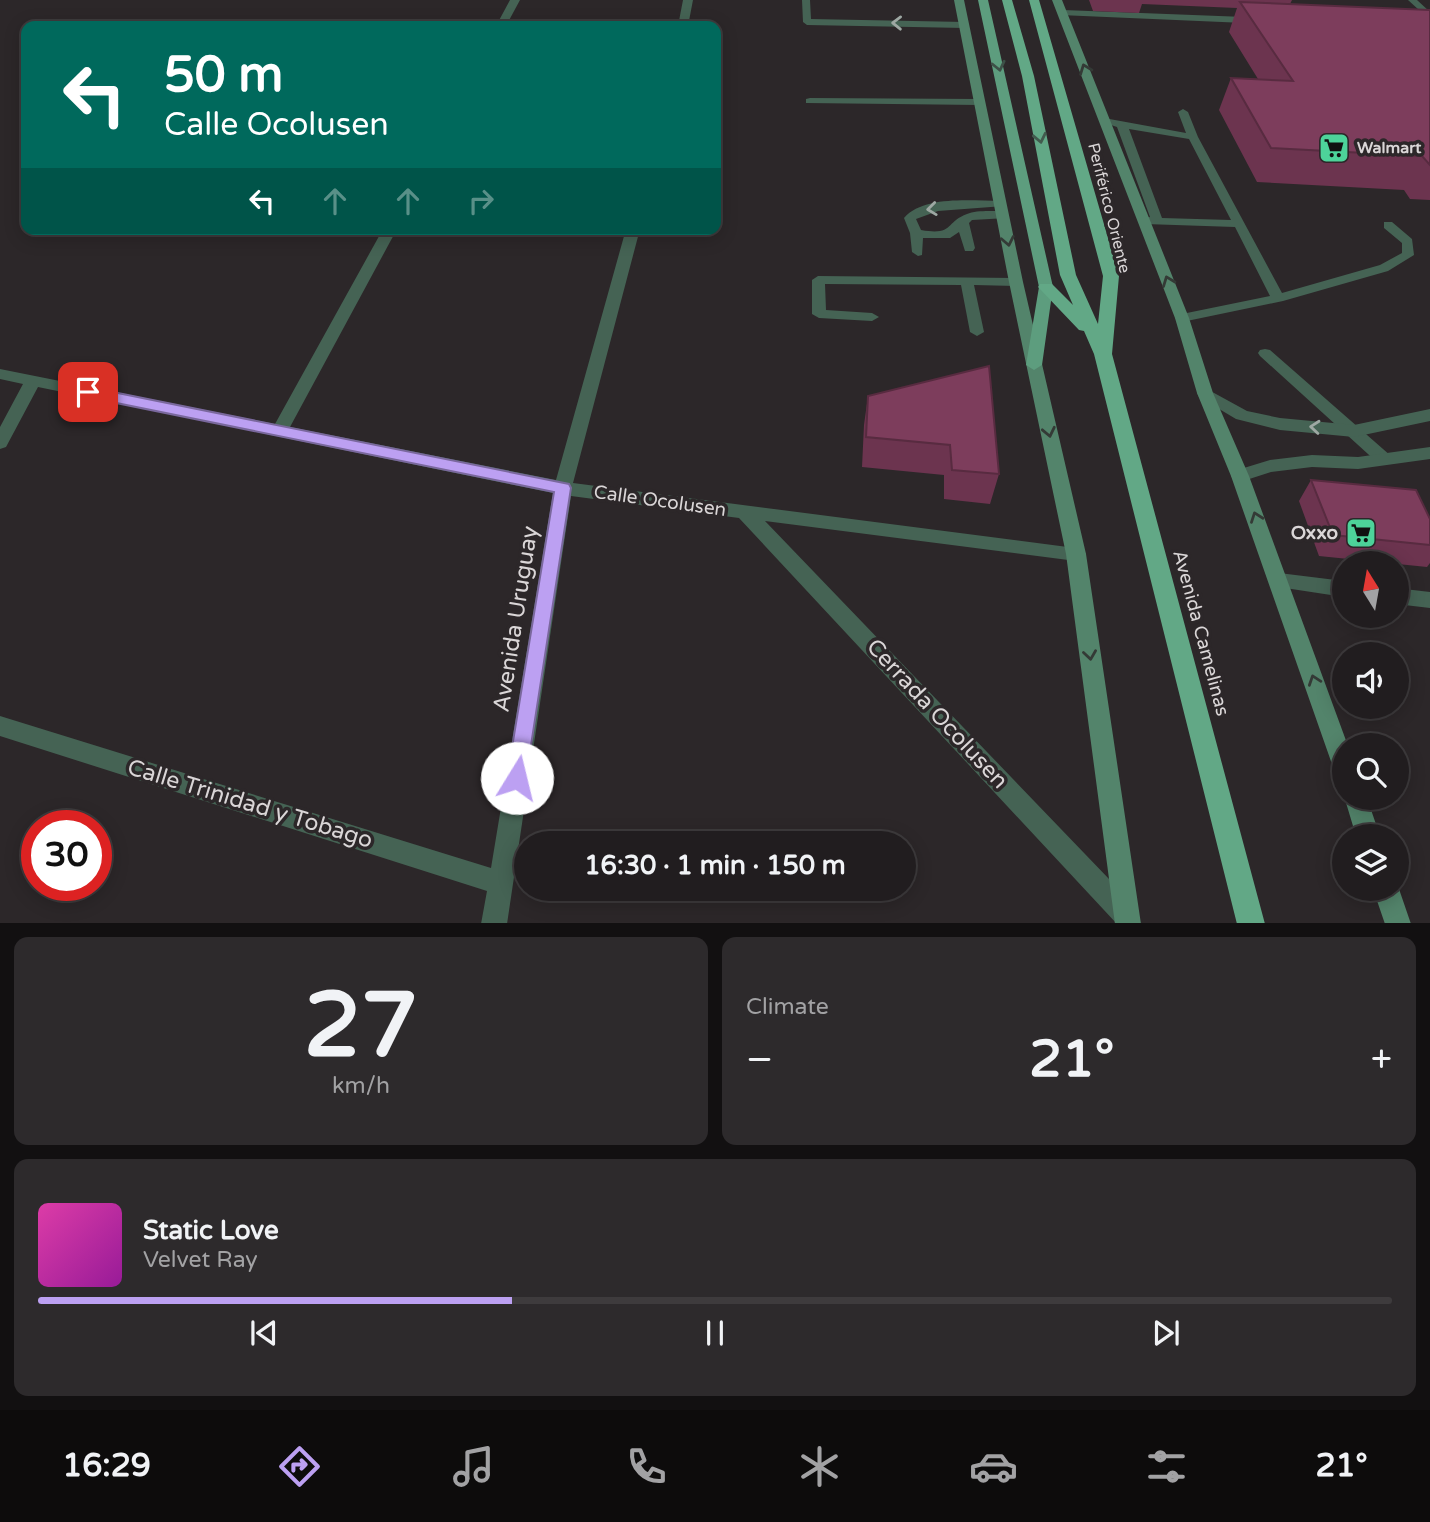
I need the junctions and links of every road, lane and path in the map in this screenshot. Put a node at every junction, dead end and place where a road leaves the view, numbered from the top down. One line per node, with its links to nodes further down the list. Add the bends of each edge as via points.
1 (515, 0): 12 (street)
2 (688, 0): 13 (street)
3 (806, 0): 14 (lane, one-way to 3, via 807,22)
4 (959, 0): 14 (main road)
5 (983, 0): 33 (main road, one-way to 33)
6 (1007, 0): 38 (highway, one-way to 38, via 1028,76 1068,275)
7 (1034, 0): 39 (highway, Periférico Oriente, via 1111,276)
8 (1412, 0): 10 (lane)
9 (1060, 6): 11 (lane); 18 (main road, one-way to 9)
10 (1430, 17)
11 (1245, 20)
12 (504, 21)
13 (684, 21)
14 (965, 24): 16 (main road)
15 (810, 100): 16 (street)
16 (979, 102): 21 (main road)
17 (1184, 112): 20 (lane)
18 (1104, 121): 19 (lane); 22 (main road)
19 (1122, 125): 20 (lane); 22 (lane)
20 (1193, 136): 24 (lane)
21 (1002, 209): 23 (lane, via 969,217); 26 (lane, one-way to 26, via 927,209 910,218); 32 (main road, one-way to 32)
22 (1151, 221): 24 (lane); 36 (main road, one-way to 22)
23 (963, 223): 26 (lane, via 950,234); 29 (lane)
24 (1238, 224): 34 (lane)
25 (1388, 225): 34 (lane, via 1408,242 1408,255 1384,268)
26 (916, 233): 30 (lane)
27 (387, 235): 46 (street)
28 (631, 235): 52 (street, Avenida Uruguay)
29 (969, 248)
30 (918, 252)
31 (967, 282): 32 (lane); 35 (lane, via 818,280 819,314); 37 (lane)
32 (1016, 282): 41 (main road)
33 (1046, 287): 38 (highway); 41 (main road)
34 (1279, 298): 36 (lane)
35 (872, 317)
36 (1182, 318): 44 (main road)
37 (977, 332)
38 (1091, 332): 39 (highway)
39 (1103, 354): 65 (highway, Avenida Camelinas)
40 (1265, 354): 47 (lane)
41 (1034, 365): 54 (main road, one-way to 54)
42 (0, 374): 43 (street, Calle Ocolusen)
43 (32, 382): 46 (street, Calle Ocolusen); 48 (street)
44 (1205, 393): 47 (street, one-way to 44, via 1280,424 1242,415); 51 (main road)
45 (1430, 415): 47 (street)
46 (280, 429): 52 (street, Calle Ocolusen)
47 (1354, 431): 50 (lane)
48 (0, 443)
49 (1430, 453): 50 (street)
50 (1385, 460): 51 (street, via 1312,461 1270,466)
51 (1240, 476): 55 (main road, one-way to 51)
52 (563, 488): 53 (street, Calle Ocolusen); 61 (street, Avenida Uruguay)
53 (746, 513): 54 (street, Calle Ocolusen); 63 (street, Cerrada Ocolusen)
54 (1076, 554): 63 (main road, one-way to 63)
55 (1279, 581): 56 (street); 60 (main road, one-way to 55)
56 (1332, 588)
57 (1409, 598): 58 (street)
58 (1430, 600)
59 (0, 726): 61 (street, Calle Trinidad y Tobago)
60 (1332, 733)
61 (500, 883): 64 (street, Avenida Uruguay)
62 (1390, 901): 66 (main road)
63 (1127, 919)
64 (494, 923)
65 (1251, 923)
66 (1398, 923)

